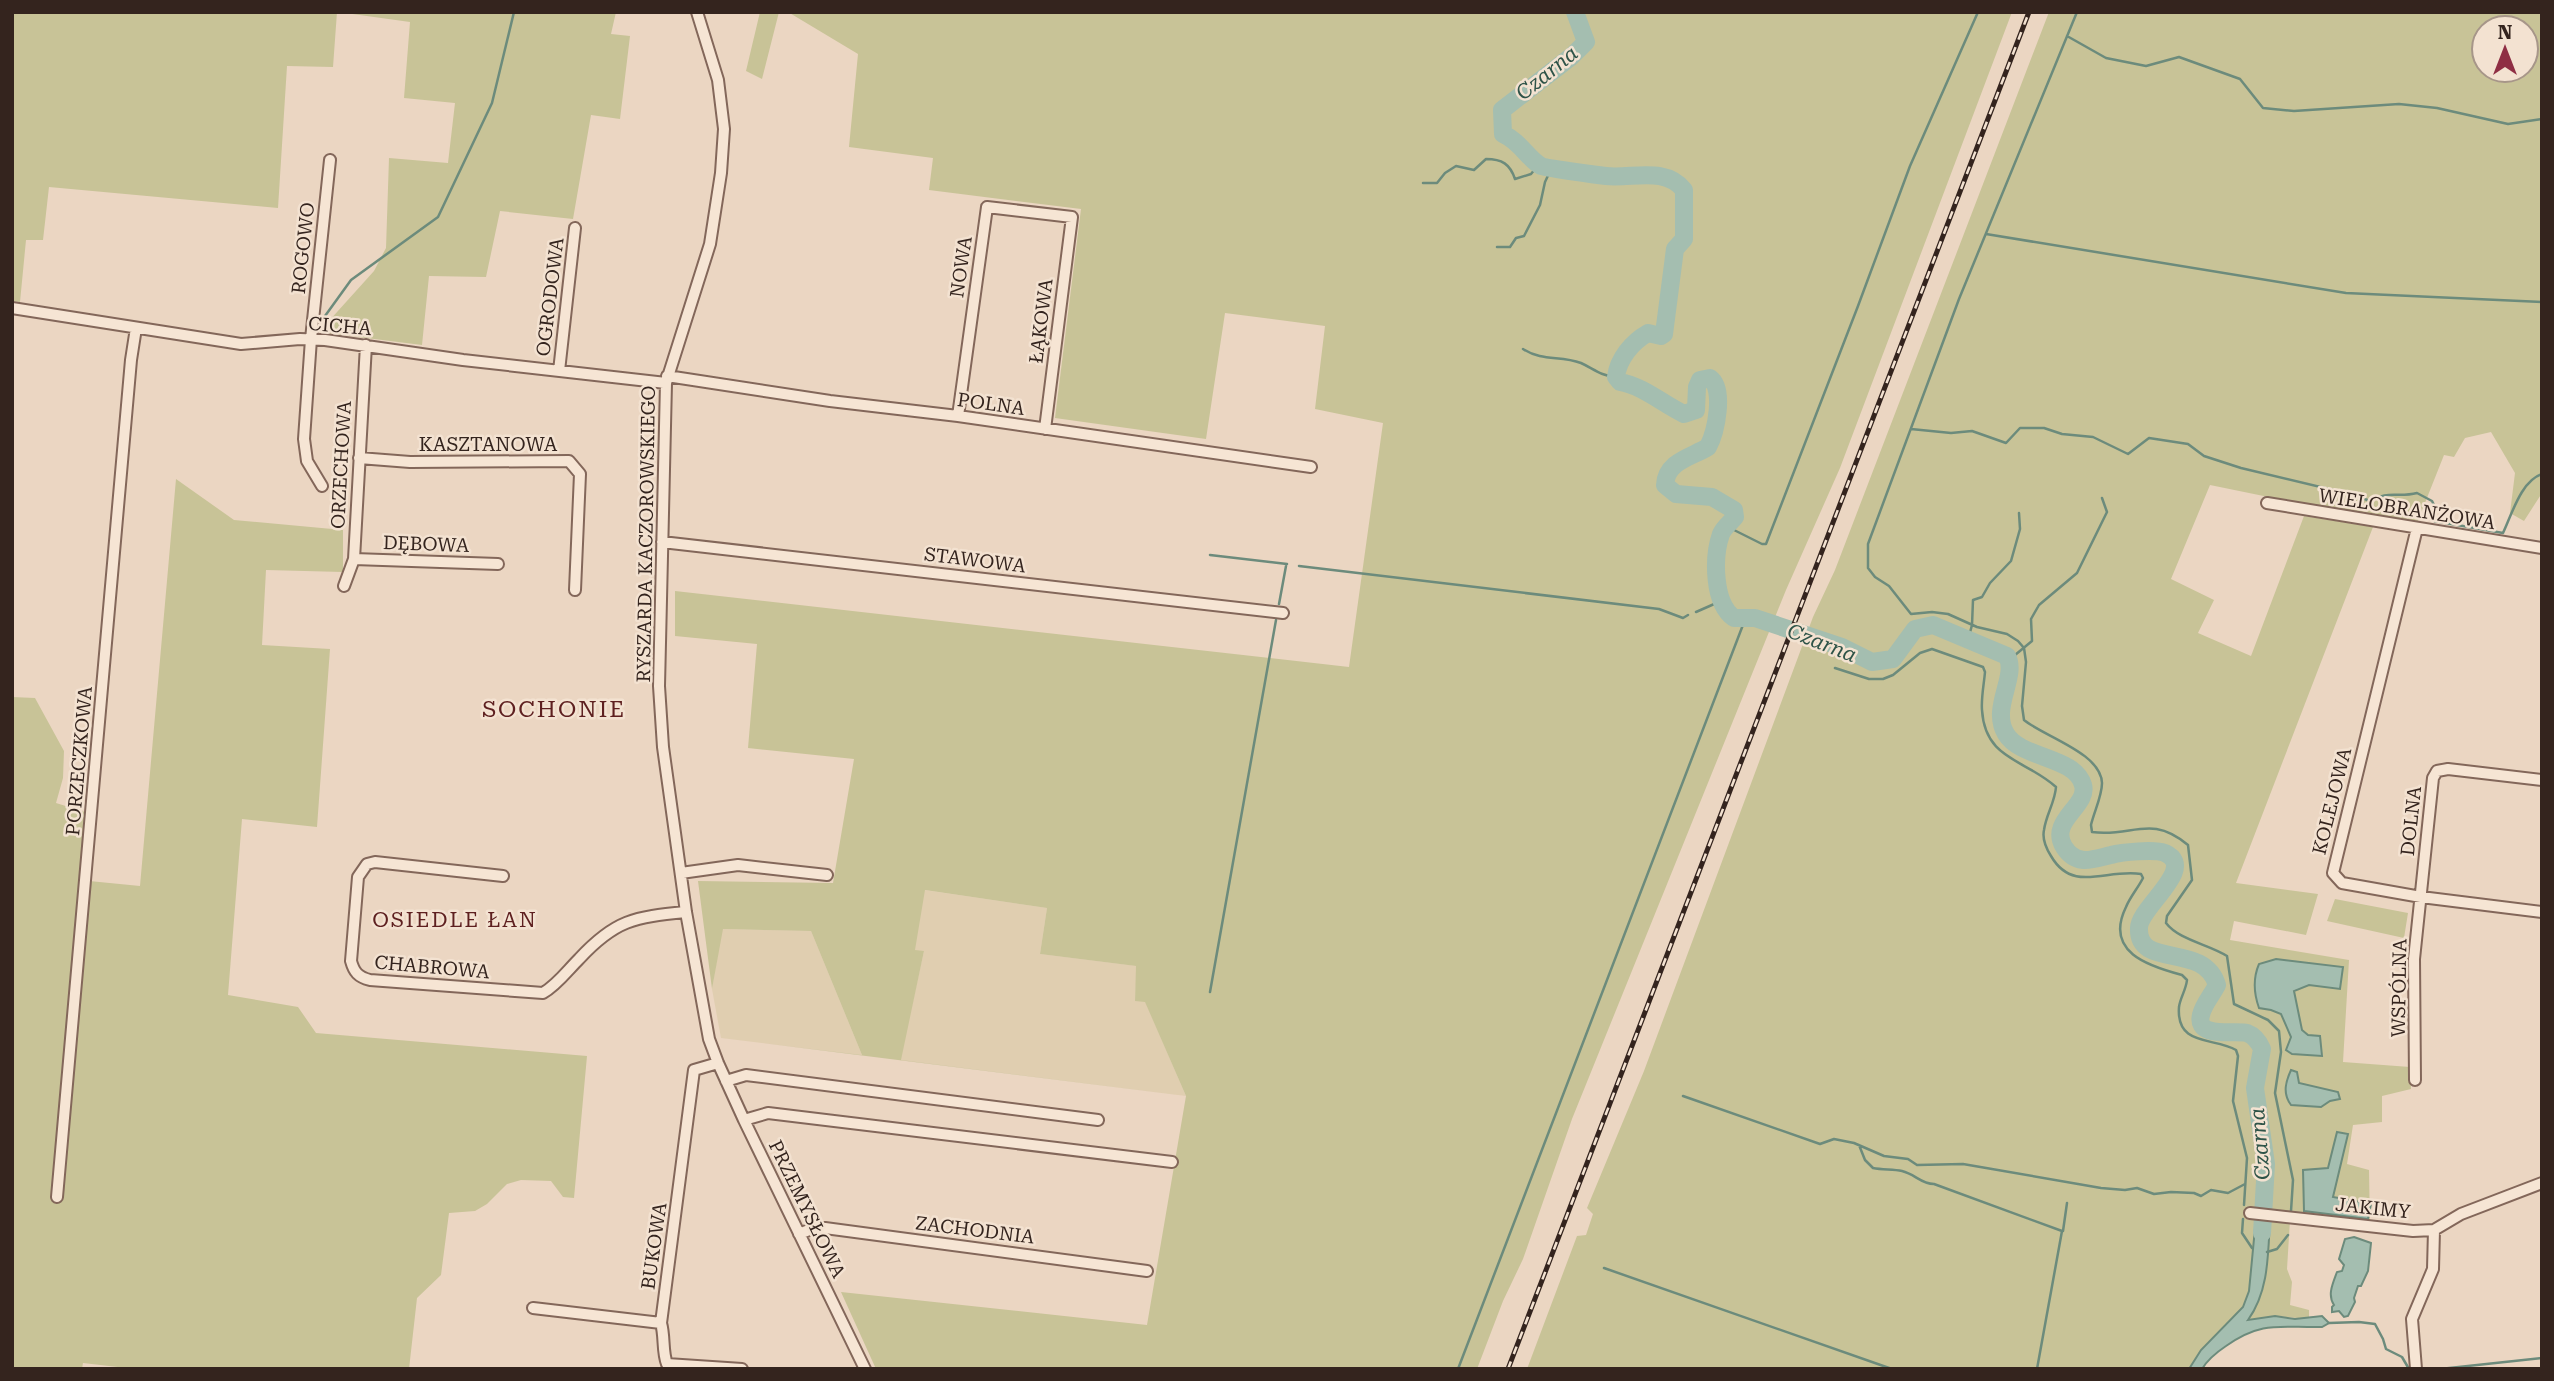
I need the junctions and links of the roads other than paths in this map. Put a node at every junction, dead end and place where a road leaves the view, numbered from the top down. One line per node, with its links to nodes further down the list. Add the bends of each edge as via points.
1 (697, 12): 10 (street, RYSZARDA KACZOROWSKIEGO, via 718,80 724,129 721,173 707,258)
2 (330, 160): 7 (street, ROGOWO)
3 (1072, 217): 11 (street, NOWA, via 987,207); 12 (street, ŁĄKOWA)
4 (575, 228): 9 (street, OGRODOWA)
5 (12, 308): 6 (street, CICHA)
6 (136, 328): 7 (street, CICHA, via 241,345); 39 (street, PORZECZKOWA)
7 (311, 339): 8 (street, CICHA); 15 (street, via 304,439 307,461)
8 (366, 345): 9 (street, CICHA); 13 (street, ORZECHOWA)
9 (559, 371): 10 (street, CICHA)
10 (666, 380): 11 (street, POLNA); 18 (street, RYSZARDA KACZOROWSKIEGO)
11 (958, 416): 12 (street, POLNA)
12 (1045, 429): 14 (street, POLNA)
13 (359, 458): 20 (street, ORZECHOWA); 23 (street, KASZTANOWA, via 569,461 580,474)
14 (1311, 467)
15 (322, 486)
16 (2267, 503): 17 (street, WIELOBRANŻOWA)
17 (2417, 528): 19 (street, WIELOBRANŻOWA); 29 (street, KOLEJOWA, via 2333,873 2342,883)
18 (662, 542): 24 (street, STAWOWA); 26 (street, RYSZARDA KACZOROWSKIEGO, via 659,686)
19 (2542, 548)
20 (354, 559): 21 (street, DĘBOWA); 22 (street, ORZECHOWA)
21 (498, 564)
22 (344, 586)
23 (575, 590)
24 (1283, 613)
25 (2542, 780): 29 (street, DOLNA, via 2438,771 2433,778)
26 (681, 873): 27 (street, via 738,865); 30 (street, RYSZARDA KACZOROWSKIEGO)
27 (827, 875)
28 (503, 876): 30 (street, CHABROWA, via 367,864 358,877 354,971 370,980 543,993 611,929 649,915)
29 (2421, 897): 31 (street, KOLEJOWA); 33 (street, WSPÓLNA, via 2414,959)
30 (686, 912): 32 (street, RYSZARDA KACZOROWSKIEGO, via 702,1007)
31 (2542, 912)
32 (718, 1063): 34 (street, PRZEMYSŁOWA); 45 (street, BUKOWA, via 694,1070)
33 (2415, 1080)
34 (726, 1081): 35 (street, PRZEMYSŁOWA); 36 (street, via 746,1075)
35 (744, 1120): 37 (street, via 768,1113); 42 (street, PRZEMYSŁOWA)
36 (1097, 1120)
37 (1171, 1163)
38 (2542, 1183): 41 (street, JAKIMY, via 2461,1214)
39 (57, 1198)
40 (2250, 1213): 41 (street, JAKIMY)
41 (2434, 1230): 48 (street, via 2433,1269 2412,1319)
42 (799, 1234): 43 (street, ZACHODNIA, via 825,1228); 47 (street, PRZEMYSŁOWA)
43 (1147, 1271)
44 (533, 1308): 45 (street)
45 (661, 1323): 46 (street, via 667,1364)
46 (742, 1369)
47 (865, 1369)
48 (2416, 1369)

